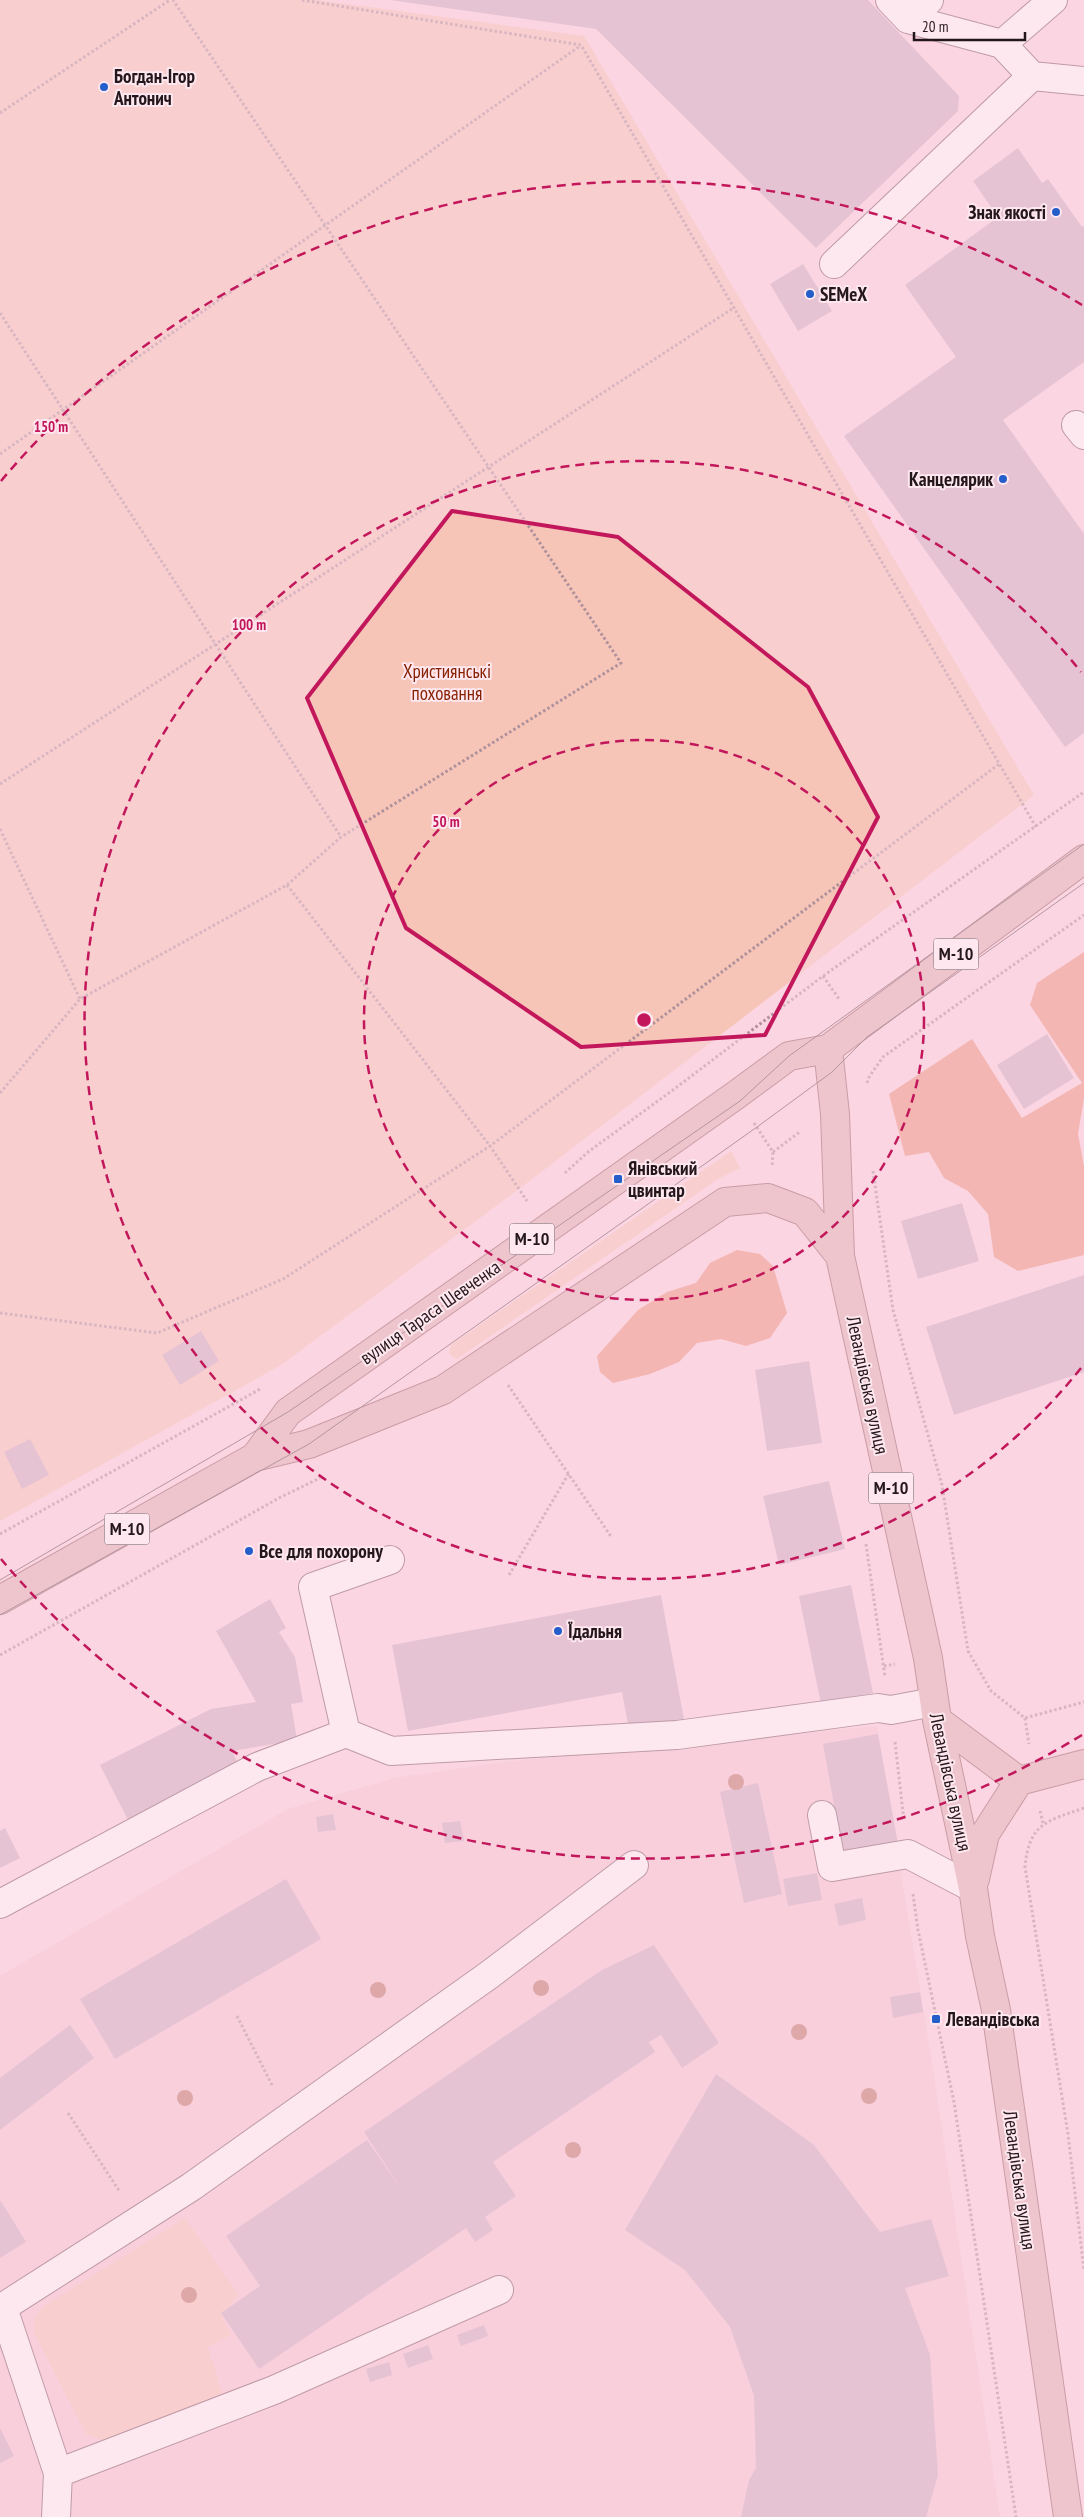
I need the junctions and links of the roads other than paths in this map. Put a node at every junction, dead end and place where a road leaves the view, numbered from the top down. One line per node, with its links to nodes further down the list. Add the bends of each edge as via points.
1 (929, 0): 3 (lane)
2 (1053, 0): 4 (lane)
3 (899, 10): 4 (lane)
4 (1002, 44): 5 (lane)
5 (1032, 76): 6 (lane); 7 (lane)
6 (1084, 81)
7 (834, 264)
8 (1084, 859): 9 (main road, вулиця Тараса Шевченка / М-10)
9 (828, 1048): 10 (main road, Левандівська вулиця, via 835,1114); 11 (main road, вулиця Тараса Шевченка / М-10, via 789,1056 288,1412)
10 (840, 1256): 11 (main road, вулиця Тараса Шевченка / М-10, via 805,1212 768,1198 725,1202 443,1390 309,1444); 14 (main road, Левандівська вулиця / М-10, via 928,1658)
11 (255, 1457): 13 (main road, вулиця Тараса Шевченка / М-10)
12 (390, 1560): 15 (lane, via 313,1587)
13 (2, 1595)
14 (935, 1711): 15 (lane, via 878,1708 677,1734 391,1751); 17 (main road); 20 (main road, Левандівська вулиця)
15 (346, 1733): 21 (lane, via 257,1767)
16 (1084, 1764): 17 (main road)
17 (1019, 1781): 20 (main road, via 985,1834)
18 (822, 1815): 20 (lane, via 832,1867 908,1854)
19 (634, 1865): 23 (lane, via 489,1975 191,2187)
20 (973, 1888): 26 (main road, Левандівська вулиця, via 996,2010)
21 (0, 1904)
22 (499, 2290): 24 (lane, via 274,2390)
23 (1, 2308): 24 (lane)
24 (58, 2473): 25 (lane)
25 (56, 2517)
26 (1068, 2517)

